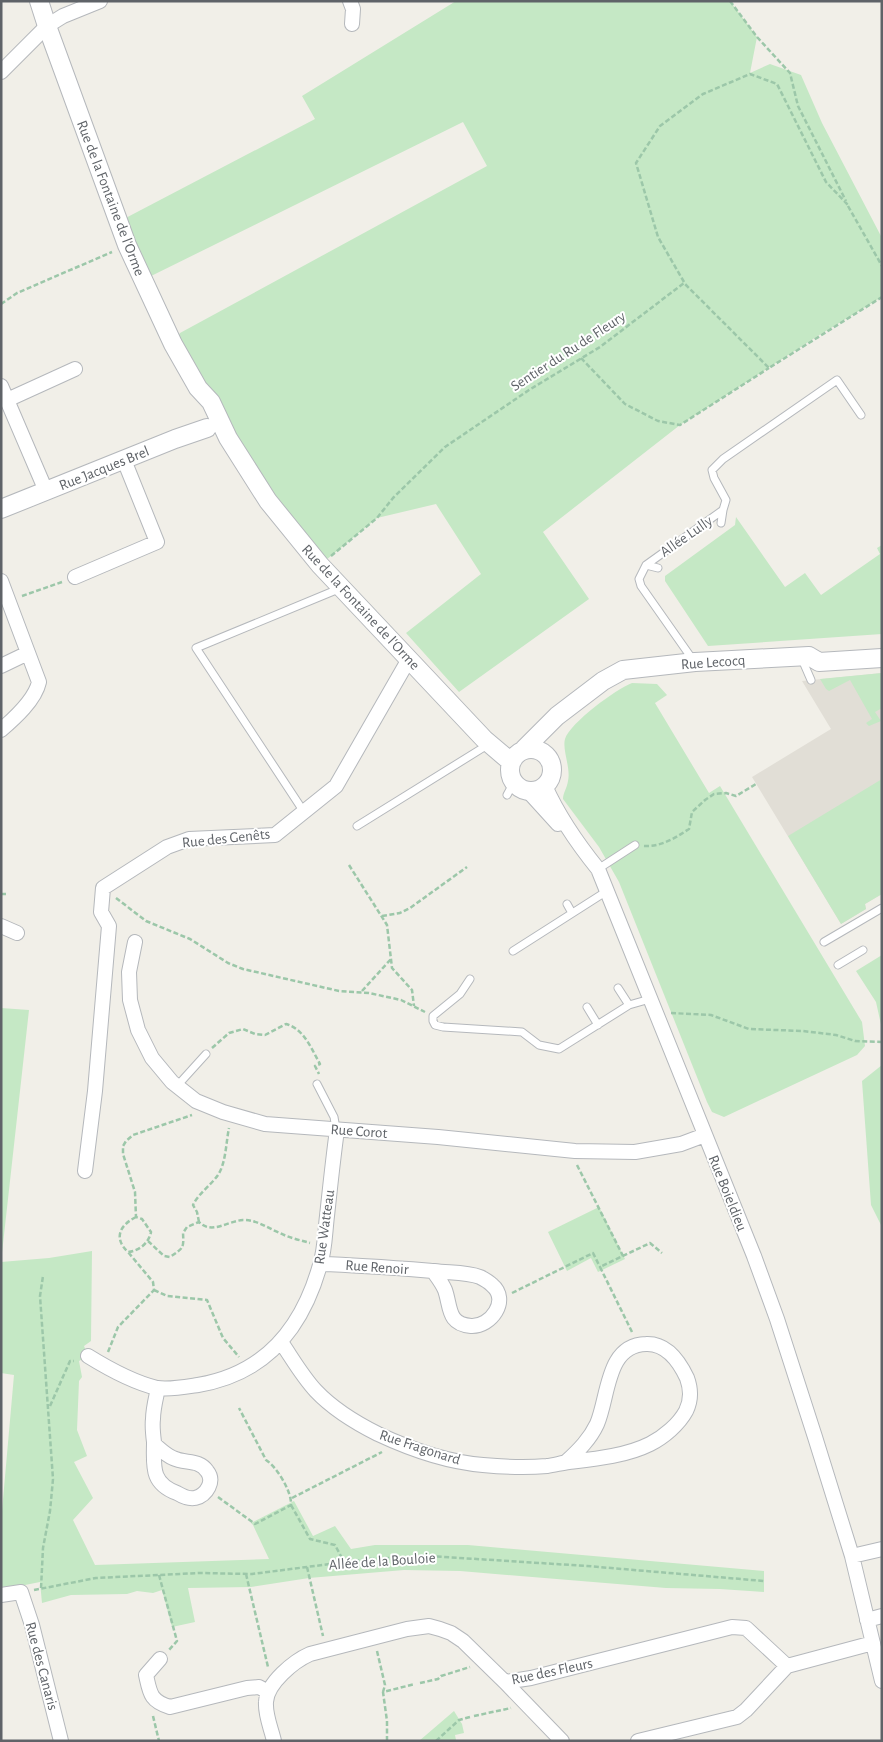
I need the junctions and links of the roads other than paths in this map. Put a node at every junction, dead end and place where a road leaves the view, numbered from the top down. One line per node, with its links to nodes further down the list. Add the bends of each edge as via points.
1 (39, 1): 5 (street, Rue de la Fontaine de l'Orme)
2 (100, 1): 5 (street)
3 (350, 1): 4 (street)
4 (352, 24)
5 (47, 26): 6 (street); 9 (street, Rue de la Fontaine de l'Orme, via 127,245 173,344)
6 (1, 72)
7 (75, 369): 10 (street)
8 (1, 386): 10 (street)
9 (198, 388): 12 (street, Rue de la Fontaine de l'Orme); 13 (street, Rue de la Fontaine de l'Orme, via 211,402)
10 (7, 400): 15 (street)
11 (861, 415): 17 (lane, Allée Lully, via 837,380 716,465 712,474 726,500)
12 (208, 428): 13 (street); 14 (street, Rue Jacques Brel)
13 (228, 438): 23 (street, Rue de la Fontaine de l'Orme, via 268,501)
14 (124, 460): 15 (street, Rue Jacques Brel); 21 (street, via 157,542)
15 (46, 491): 16 (street, Rue Jacques Brel)
16 (1, 509)
17 (723, 510): 18 (lane); 19 (lane, Allée Lully)
18 (721, 523)
19 (646, 564): 20 (lane); 28 (lane, Allée Lully, via 639,575 641,586)
20 (658, 568)
21 (75, 577)
22 (1, 581): 24 (street)
23 (341, 588): 27 (street, Rue de la Fontaine de l'Orme); 39 (lane, via 196,648)
24 (28, 653): 29 (street); 32 (street, via 39,682 37,691)
25 (801, 656): 26 (street, Rue Lecocq, via 818,662); 28 (street, Rue Lecocq); 30 (lane)
26 (882, 658)
27 (408, 659): 33 (street, Rue de la Fontaine de l'Orme); 39 (street, Rue des Genêts, via 336,786)
28 (694, 662): 31 (street, Rue Lecocq, via 623,670)
29 (1, 666)
30 (810, 680)
31 (556, 716): 34 (street, Rue Lecocq); 35 (street, via 549,737)
32 (1, 730)
33 (490, 743): 36 (street, Rue de la Fontaine de l'Orme); 40 (lane)
34 (524, 750): 35 (street, via 537,749); 36 (street)
35 (548, 756): 37 (street, via 553,768)
36 (511, 762): 38 (street)
37 (545, 786): 38 (street, via 539,790); 41 (street, Rue Boieldieu)
38 (516, 789): 41 (street, Rue Boieldieu)
39 (304, 812): 66 (street, Rue des Genêts, via 275,835 178,842 103,888 102,912 109,926)
40 (357, 826)
41 (576, 842): 43 (street, Rue Boieldieu)
42 (635, 845): 43 (lane)
43 (598, 869): 44 (street, Rue Boieldieu)
44 (608, 891): 47 (lane); 57 (street, Rue Boieldieu)
45 (566, 904): 47 (lane)
46 (882, 908): 51 (lane)
47 (572, 913): 53 (lane)
48 (1, 926): 49 (street)
49 (17, 933)
50 (135, 942): 63 (street, Rue Corot, via 129,972 130,1000 136,1022 152,1058)
51 (824, 942)
52 (864, 950): 54 (lane)
53 (513, 951)
54 (838, 965)
55 (470, 979): 60 (lane, via 460,994 433,1016 435,1025 522,1032 539,1045 559,1048)
56 (618, 988): 58 (lane)
57 (650, 999): 58 (lane); 65 (street, Rue Boieldieu)
58 (629, 1005): 60 (lane)
59 (587, 1007): 60 (lane)
60 (598, 1025)
61 (206, 1054): 63 (lane)
62 (317, 1084): 64 (lane, via 334,1117)
63 (177, 1086): 64 (street, Rue Corot, via 196,1100 231,1115 265,1124)
64 (336, 1130): 65 (street, Rue Corot, via 570,1150 635,1152 681,1144); 67 (street, Rue Watteau)
65 (705, 1135): 75 (street, Rue Boieldieu, via 777,1318)
66 (85, 1171)
67 (321, 1264): 68 (street, Rue Renoir); 69 (street, Rue Watteau, via 309,1297)
68 (433, 1271): 68 (street, Rue Renoir, via 441,1281 454,1320 474,1326 494,1316 500,1296 496,1288 479,1277)
69 (281, 1342): 71 (street, Rue Watteau, via 262,1360 236,1376 208,1384); 73 (street, Rue Fragonard, via 316,1391 331,1405 394,1440 444,1458 481,1465 548,1466)
70 (88, 1356): 71 (street, Rue Watteau, via 128,1378)
71 (158, 1388): 72 (street, via 152,1418)
72 (154, 1444): 72 (street, via 153,1465 162,1485 183,1496 194,1498 204,1494 210,1485 209,1473 203,1466 173,1458)
73 (566, 1462): 73 (street, Rue Fragonard, via 590,1460 650,1444 682,1419 689,1404 690,1385 672,1354 648,1344 634,1346 622,1354 612,1366 597,1424 581,1448)
74 (882, 1549): 75 (street)
75 (852, 1556): 78 (street, Rue Boieldieu)
76 (1, 1595): 85 (street, Rue des Canaris, via 21,1592)
77 (882, 1616): 78 (street)
78 (867, 1620): 79 (street, Rue Boieldieu)
79 (872, 1643): 81 (street); 82 (street, Rue Boieldieu)
80 (160, 1659): 84 (street, via 146,1675 150,1693 157,1702 170,1707 247,1688 259,1687)
81 (787, 1666): 83 (street, Rue des Fleurs, via 746,1628 732,1627); 88 (street, via 737,1717)
82 (882, 1681)
83 (506, 1682): 84 (street, Rue des Fleurs, via 451,1633 418,1627 299,1659); 87 (street)
84 (268, 1692): 86 (street, via 267,1716)
85 (62, 1741)
86 (274, 1741)
87 (562, 1741)
88 (638, 1741)

